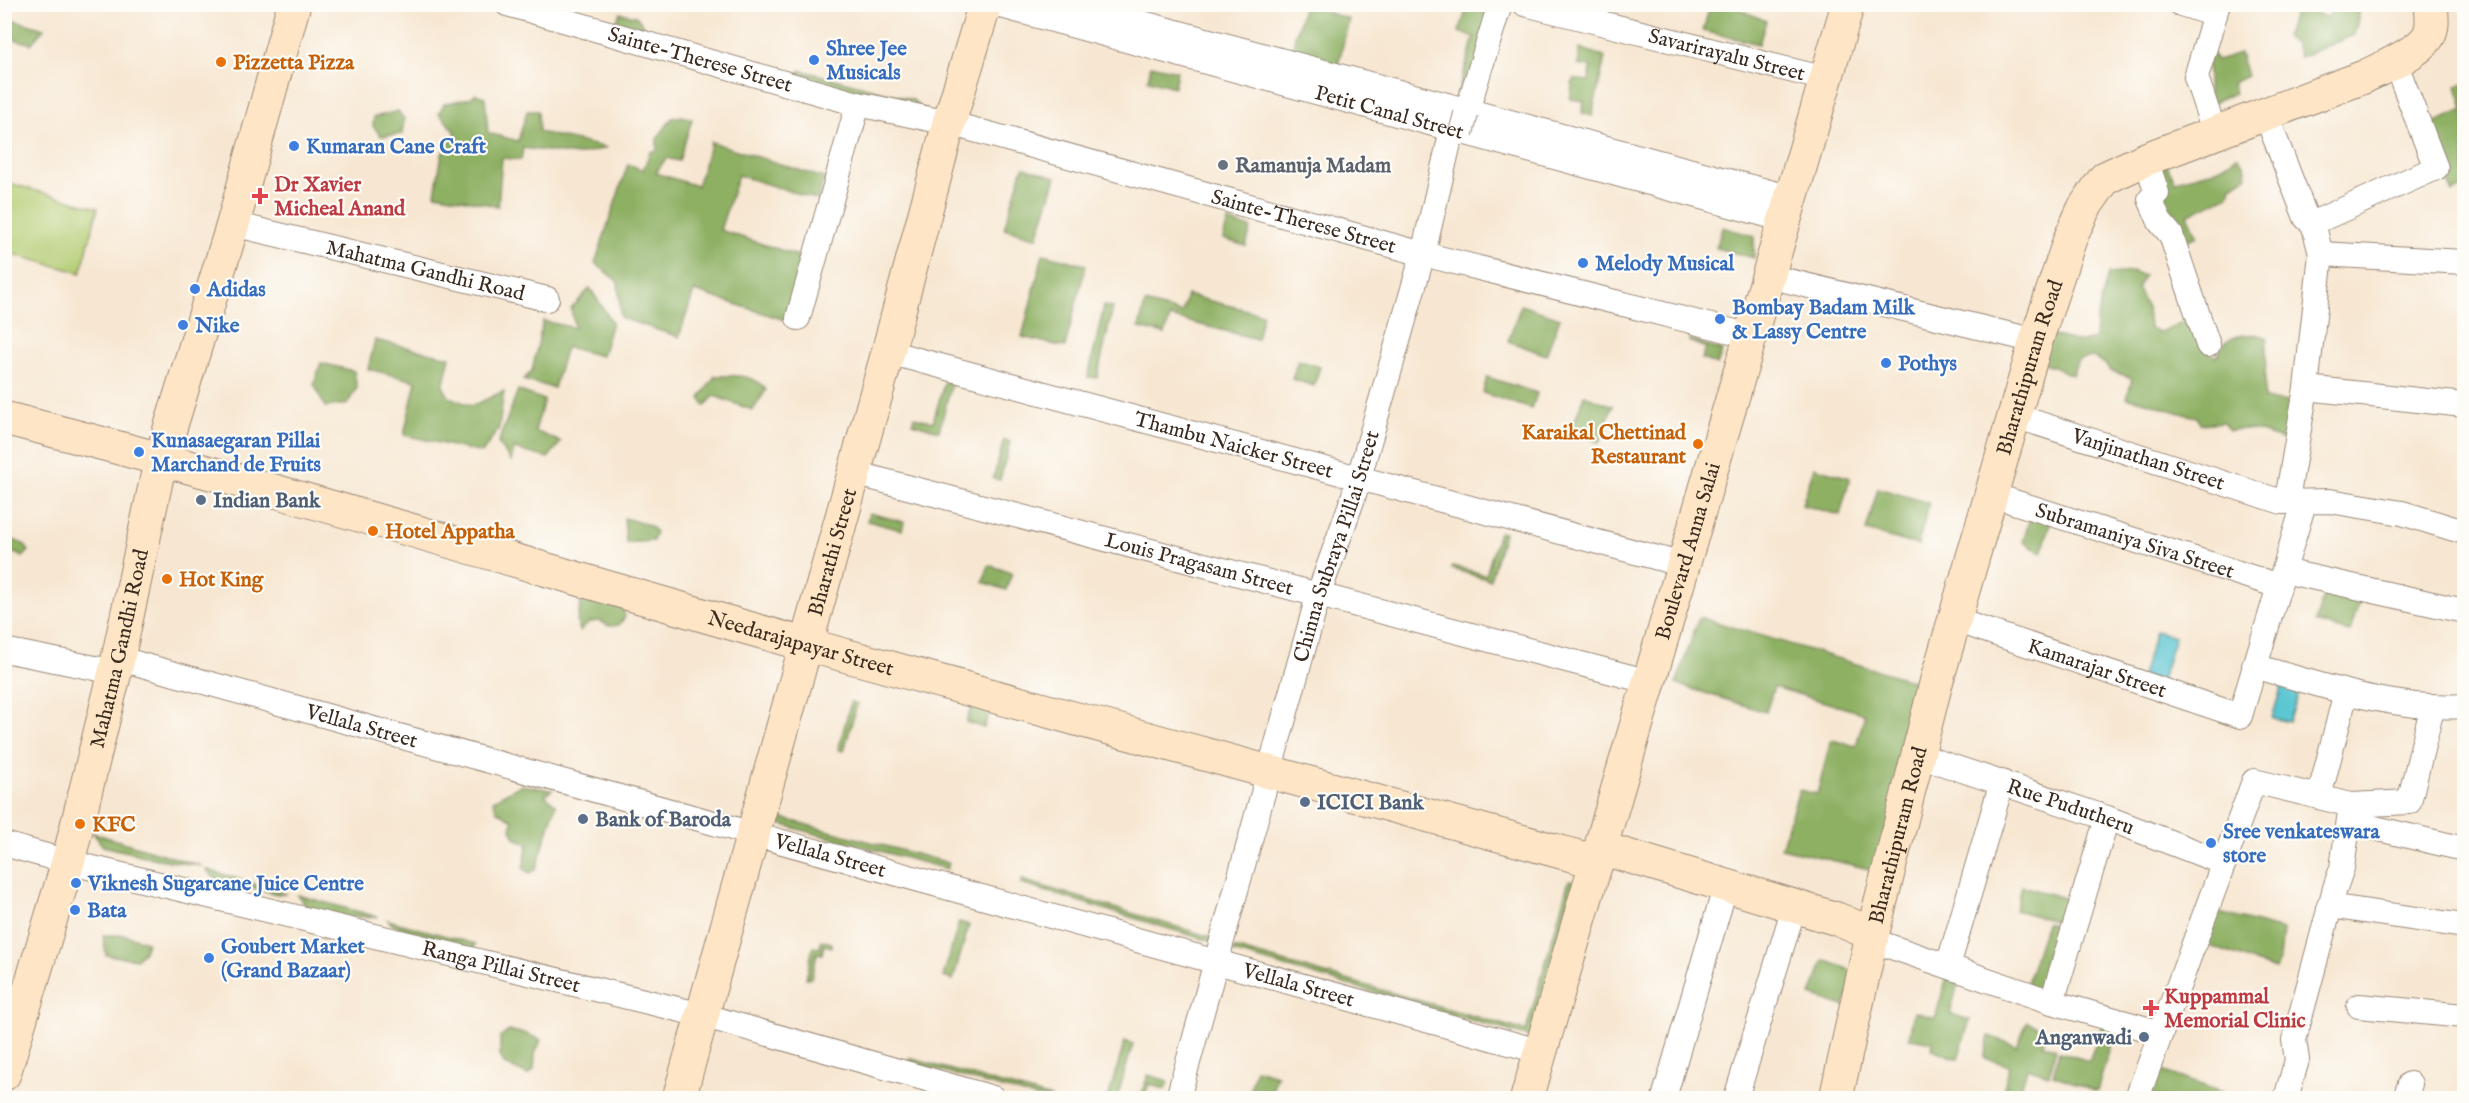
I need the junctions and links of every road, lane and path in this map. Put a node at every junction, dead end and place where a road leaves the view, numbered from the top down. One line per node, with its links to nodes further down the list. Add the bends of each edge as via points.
1 (294, 4): 22 (street, Mahatma Gandhi Road)
2 (507, 4): 14 (street, Sainte-Therese Street)
3 (985, 4): 17 (street, Bharathi Street)
4 (994, 4): 16 (street, Petit Canal Street)
5 (1072, 4): 16 (street, Petit Canal Street)
6 (1500, 4): 16 (street, Chinna Subraya Pillai Street)
7 (1525, 4): 13 (street, Savarirayalu Street)
8 (1848, 4): 13 (street, Boulevard Anna Salai)
9 (2181, 4): 11 (street)
10 (2431, 4): 12 (street, Bharathipuram Road, via 2433,24 2428,38)
11 (2217, 10): 18 (street, via 2196,77)
12 (2395, 62): 15 (street, Bharathipuram Road); 21 (street, via 2436,168)
13 (1826, 79): 20 (street, Boulevard Anna Salai)
14 (858, 104): 17 (street, Sainte-Therese Street); 28 (street)
15 (2266, 114): 18 (street, Bharathipuram Road); 21 (street, via 2306,218)
16 (1462, 122): 20 (street, Petit Canal Street); 23 (street, Chinna Subraya Pillai Street)
17 (949, 123): 23 (street, Sainte-Therese Street); 32 (street, Bharathi Street)
18 (2215, 134): 19 (street, Bharathipuram Road)
19 (2146, 159): 30 (street, Bharathipuram Road, via 2105,178 2084,208); 31 (street, via 2157,193 2150,199 2170,235)
20 (1788, 209): 26 (street, Boulevard Anna Salai)
21 (2313, 223): 24 (street)
22 (233, 224): 27 (street, Mahatma Gandhi Road); 37 (street, Mahatma Gandhi Road)
23 (1423, 254): 29 (street, Sainte-Therese Street); 39 (street, Chinna Subraya Pillai Street)
24 (2320, 254): 25 (street); 33 (street)
25 (2464, 262)
26 (1768, 276): 29 (street, Boulevard Anna Salai); 30 (street)
27 (547, 299)
28 (798, 318)
29 (1751, 336): 43 (street, Boulevard Anna Salai)
30 (2036, 341): 35 (street, Bharathipuram Road)
31 (2208, 345)
32 (888, 352): 38 (street, Bharathi Street); 39 (street, Thambu Naicker Street)
33 (2306, 388): 34 (street); 41 (street)
34 (2464, 405)
35 (2015, 416): 40 (street, Bharathipuram Road); 41 (street, Vanjinathan Street)
36 (4, 418): 37 (street, Needarajapayar Street)
37 (161, 458): 48 (street, Needarajapayar Street); 50 (street, Mahatma Gandhi Road)
38 (854, 472): 45 (street, Louis Pragasam Street); 48 (street, Bharathi Street)
39 (1359, 478): 43 (street, Thambu Naicker Street); 45 (street, Chinna Subraya Pillai Street)
40 (1992, 495): 44 (street, Subramaniya Siva Street); 47 (street, Bharathipuram Road)
41 (2289, 502): 42 (street, Vanjinathan Street, via 2330,501 2402,513); 44 (street, via 2302,510)
42 (2464, 532)
43 (1684, 565): 52 (street, Boulevard Anna Salai)
44 (2282, 578): 46 (street, Subramaniya Siva Street); 51 (street)
45 (1319, 593): 52 (street, Louis Pragasam Street); 57 (street, Chinna Subraya Pillai Street)
46 (2464, 611)
47 (1955, 620): 51 (street, Kamarajar Street, via 2240,716); 56 (street, Bharathipuram Road)
48 (806, 644): 57 (street, Needarajapayar Street); 62 (street, Bharathi Street)
49 (4, 650): 50 (street, Vellala Street)
50 (116, 665): 62 (street, Vellala Street); 66 (street, Mahatma Gandhi Road)
51 (2254, 666): 53 (street)
52 (1650, 682): 65 (street, Boulevard Anna Salai)
53 (2346, 692): 55 (street); 59 (street)
54 (2464, 706): 55 (street)
55 (2432, 708): 60 (street, via 2409,802)
56 (1917, 755): 58 (street, Rue Pudutheru); 72 (street, Bharathipuram Road)
57 (1272, 770): 65 (street, Needarajapayar Street); 73 (street, Chinna Subraya Pillai Street)
58 (2002, 782): 61 (street, Rue Pudutheru); 74 (street)
59 (2319, 797): 60 (street); 67 (street, via 2254,781)
60 (2350, 814): 64 (street); 69 (street, via 2342,868)
61 (2107, 818): 67 (street, Rue Pudutheru); 75 (street)
62 (752, 835): 73 (street, Vellala Street); 77 (street, Bharathi Street)
63 (4, 844): 66 (street, Ranga Pillai Street)
64 (2464, 849)
65 (1599, 855): 68 (street, Bharathipuram Road); 81 (street, Boulevard Anna Salai)
66 (68, 862): 77 (street, Ranga Pillai Street); 79 (street, Mahatma Gandhi Road)
67 (2224, 863): 80 (street)
68 (1725, 888): 70 (street, Bharathipuram Road); 87 (street)
69 (2329, 906): 71 (street); 91 (street, via 2294,1040 2297,1060)
70 (1794, 907): 72 (street, Bharathipuram Road, via 1847,923 1865,931); 88 (street)
71 (2464, 926)
72 (1871, 940): 74 (street); 89 (street, Bharathipuram Road)
73 (1216, 962): 81 (street, Vellala Street); 85 (street, Chinna Subraya Pillai Street)
74 (1948, 966): 75 (street)
75 (2052, 1002): 80 (street)
76 (2359, 1006): 78 (street)
77 (702, 1015): 83 (street, Bharathi Street); 84 (street, Ranga Pillai Street)
78 (2464, 1017)
79 (11, 1019): 82 (street, Mahatma Gandhi Road)
80 (2161, 1033): 90 (street)
81 (1542, 1052): 86 (street, Boulevard Anna Salai)
82 (4, 1074)
83 (679, 1098)
84 (993, 1098)
85 (1178, 1098)
86 (1527, 1098)
87 (1664, 1098)
88 (1736, 1098)
89 (1836, 1098)
90 (2137, 1098)
91 (2286, 1098)

